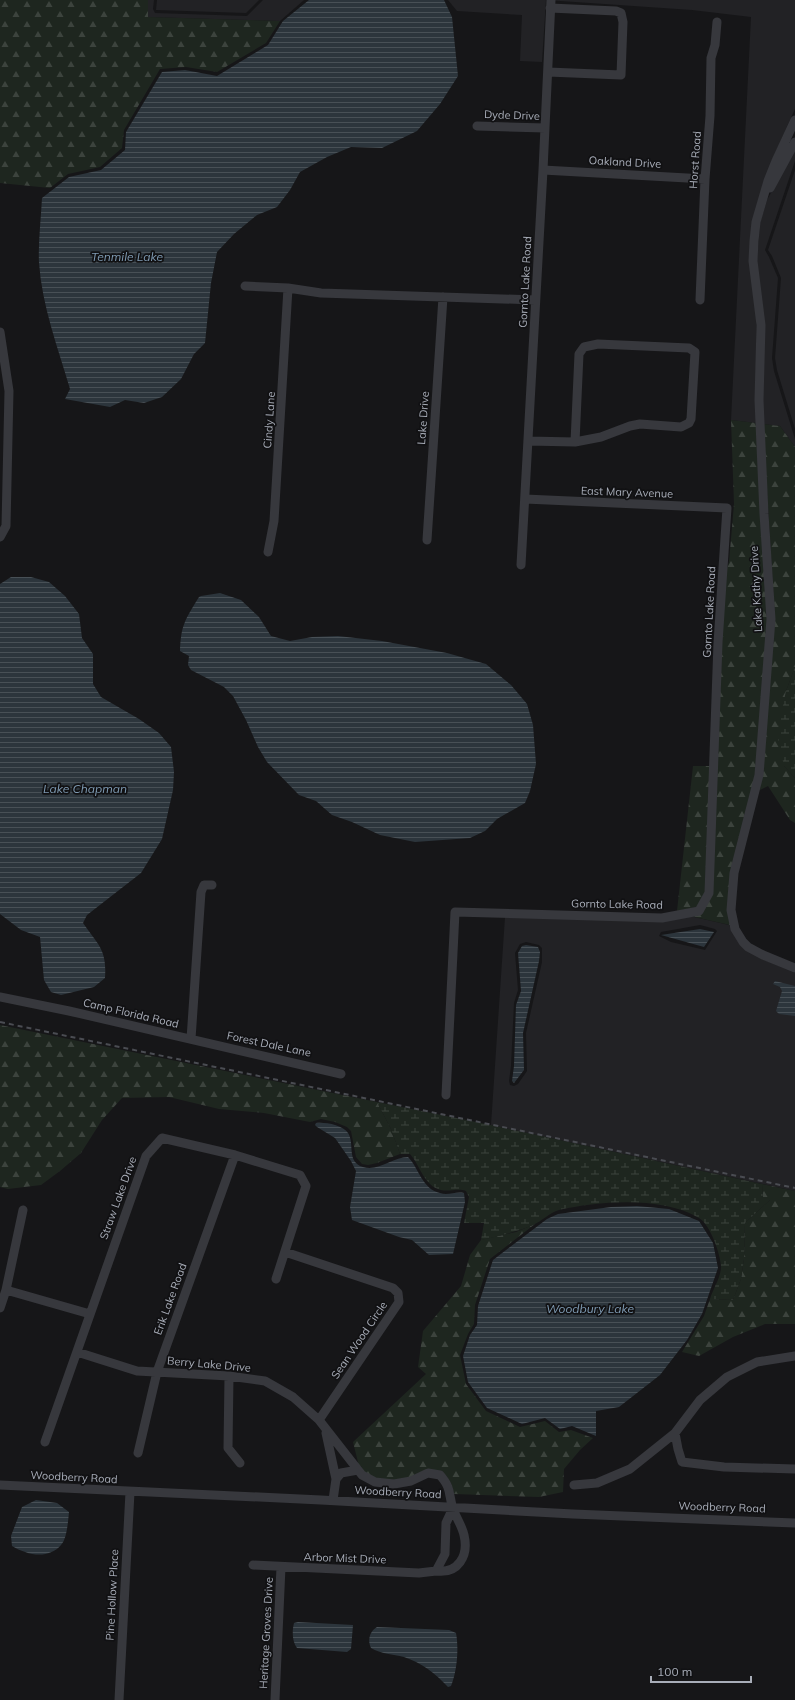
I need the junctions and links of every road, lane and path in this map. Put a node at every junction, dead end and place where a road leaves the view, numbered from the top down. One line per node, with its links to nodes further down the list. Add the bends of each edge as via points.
1 (551, 4): 3 (street, Gornto Lake Road); 3 (street, via 621,13 621,75)
2 (718, 22): 9 (street, Horst Road, via 711,58)
3 (548, 72): 6 (street, Gornto Lake Road)
4 (795, 120): 10 (street, Lake Kathy Drive, via 776,161)
5 (477, 126): 6 (street, Dyde Drive)
6 (545, 128): 8 (street, Gornto Lake Road)
7 (795, 142): 10 (street, Lake Kathy Drive)
8 (543, 170): 9 (street, Oakland Drive); 14 (street, Gornto Lake Road)
9 (705, 179): 15 (street, Horst Road)
10 (765, 195): 26 (street, Lake Kathy Drive, via 756,222 753,256 760,320 759,400 771,619 759,775 734,873 731,914 735,929 748,947)
11 (245, 286): 12 (street)
12 (288, 288): 13 (street, via 322,293); 23 (street, Cindy Lane, via 274,521)
13 (443, 297): 14 (street); 22 (street, Lake Drive)
14 (536, 300): 17 (street, Gornto Lake Road)
15 (700, 300)
16 (0, 332): 21 (street, via 9,398 6,526)
17 (528, 441): 18 (street); 19 (street, Gornto Lake Road)
18 (575, 442): 18 (street, via 601,437 640,424 681,427 688,423 691,419 695,352 689,348 598,344 584,347 580,354)
19 (525, 499): 20 (street, East Mary Avenue); 24 (street, Gornto Lake Road)
20 (727, 508): 30 (street, Gornto Lake Road, via 718,643 709,893 699,911 662,918 454,912)
21 (0, 538)
22 (428, 540)
23 (268, 552)
24 (521, 565)
25 (212, 885): 28 (street, Camp Florida Road, via 204,885 201,892)
26 (795, 968)
27 (0, 997): 28 (street, Camp Florida Road)
28 (191, 1040): 29 (street, Forest Dale Lane)
29 (341, 1074)
30 (446, 1095)
31 (235, 1155): 33 (street, Straw Lake Drive, via 300,1175 306,1186); 37 (street, Straw Lake Drive, via 162,1138 146,1156); 40 (street, Erik Lake Road)
32 (23, 1210): 35 (street)
33 (285, 1252): 34 (street, Straw Lake Drive); 42 (street, Sean Wood Circle, via 393,1288 398,1293 399,1302)
34 (276, 1279)
35 (6, 1290): 36 (street); 37 (street)
36 (0, 1308)
37 (90, 1314): 38 (street, Straw Lake Drive)
38 (77, 1352): 40 (street, Berry Lake Drive, via 137,1371); 45 (street, Straw Lake Drive)
39 (795, 1356): 44 (street, via 757,1362 727,1377 700,1400)
40 (157, 1372): 41 (street, Berry Lake Drive); 46 (street, Erik Lake Road)
41 (229, 1376): 42 (street, Berry Lake Drive, via 265,1381 293,1397); 47 (street, via 228,1448)
42 (319, 1420): 43 (street, Berry Lake Drive)
43 (325, 1428): 48 (street, Berry Lake Drive); 50 (street, Berry Lake Drive)
44 (675, 1433): 49 (street, via 682,1462 724,1467); 51 (street, via 630,1469 598,1483)
45 (45, 1442)
46 (138, 1453)
47 (240, 1463)
48 (358, 1470): 50 (street, via 341,1473); 55 (street, Berry Lake Drive, via 375,1482 394,1484 411,1481 428,1473 440,1475 448,1484)
49 (795, 1470)
50 (336, 1479): 54 (street, Berry Lake Drive)
51 (574, 1485)
52 (0, 1486): 53 (street, Woodberry Road)
53 (130, 1492): 54 (street, Woodberry Road); 62 (street, Pine Hollow Place)
54 (333, 1500): 55 (street, Woodberry Road)
55 (453, 1508): 56 (street, Woodberry Road); 57 (street, via 446,1522); 58 (street, via 464,1535 465,1548)
56 (795, 1523)
57 (443, 1557): 58 (street); 61 (street)
58 (458, 1564): 61 (street, Arbor Mist Drive, via 445,1572)
59 (253, 1565): 60 (street, Arbor Mist Drive)
60 (281, 1567): 61 (street, Arbor Mist Drive, via 419,1573); 63 (street, Heritage Groves Drive)
61 (436, 1571)
62 (119, 1700)
63 (275, 1700)

